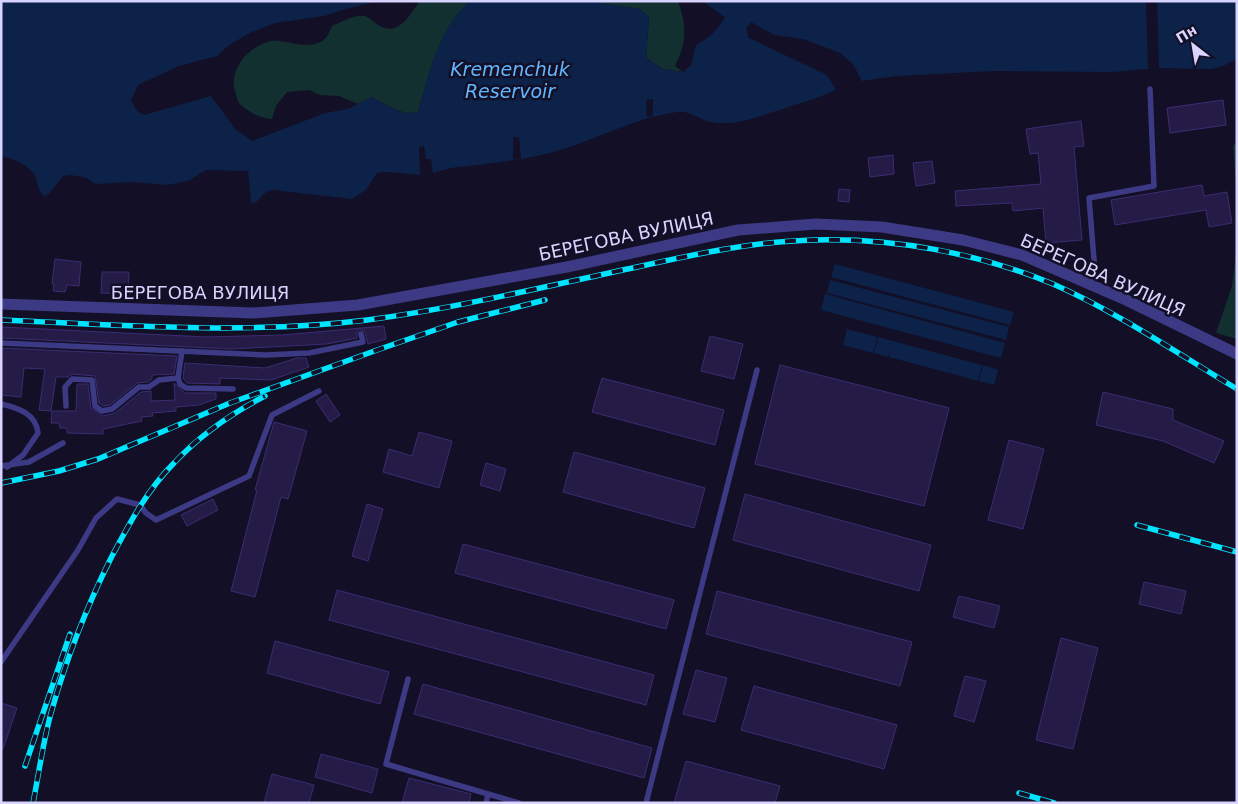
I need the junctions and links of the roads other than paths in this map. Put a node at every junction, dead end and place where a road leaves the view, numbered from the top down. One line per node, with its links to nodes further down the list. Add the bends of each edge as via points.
1 (1150, 89): 2 (lane, via 1154,186 1089,198 1095,272)
2 (1090, 285): 3 (street, БЕРЕГОВА ВУЛИЦЯ, via 1022,255 963,240 882,227 816,224 738,230 567,267 358,305 254,313); 7 (street, БЕРЕГОВА ВУЛИЦЯ)
3 (1, 304)
4 (362, 334): 6 (lane, via 363,342 309,353)
5 (1, 343): 6 (lane)
6 (182, 352): 9 (lane)
7 (1237, 354)
8 (757, 370): 21 (lane)
9 (178, 378): 10 (lane, via 186,388); 13 (lane, via 139,387 112,409 102,411 95,406 92,380 72,379 65,387)
10 (233, 389)
11 (319, 391): 16 (lane, via 272,415 249,476 156,520 140,505 117,498 96,518 78,550)
12 (1, 404): 15 (lane, via 31,415 38,433 23,455)
13 (66, 406)
14 (63, 443): 15 (lane, via 29,462)
15 (4, 467)
16 (1, 662)
17 (408, 679): 18 (lane, via 386,764)
18 (488, 794): 19 (lane); 20 (lane)
19 (486, 803)
20 (519, 803)
21 (646, 803)

